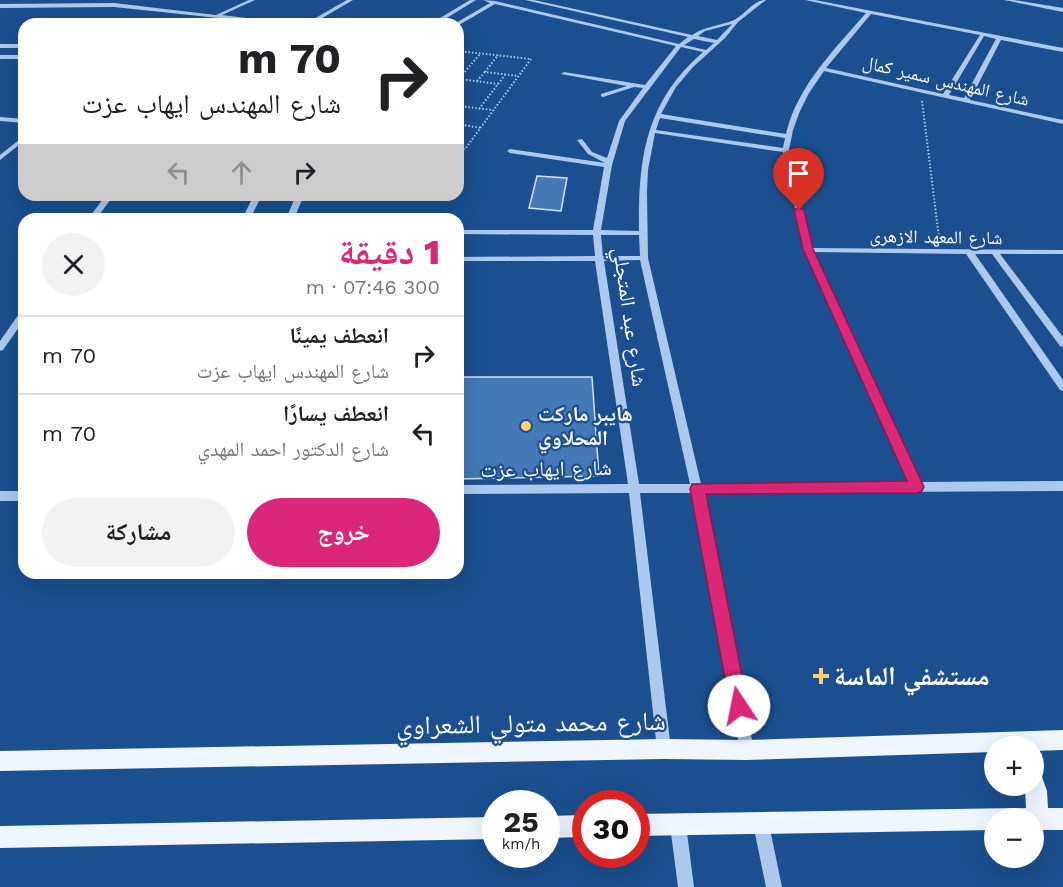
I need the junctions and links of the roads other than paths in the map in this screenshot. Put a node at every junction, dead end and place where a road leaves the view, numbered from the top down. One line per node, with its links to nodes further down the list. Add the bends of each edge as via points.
1 (9, 0): 17 (street)
2 (34, 0): 18 (street)
3 (144, 0): 15 (street)
4 (236, 0): 21 (street)
5 (253, 0): 22 (street)
6 (351, 0): 24 (street)
7 (474, 0): 25 (street)
8 (485, 0): 14 (street)
9 (528, 0): 29 (street)
10 (764, 0): 27 (street, شارع عبد المتجلي)
11 (807, 0): 20 (street)
12 (1006, 0): 19 (street)
13 (1043, 0): 16 (street)
14 (496, 1): 26 (street); 32 (street)
15 (127, 3): 18 (street); 21 (street)
16 (1063, 3)
17 (0, 4): 18 (street)
18 (21, 5)
19 (1063, 10)
20 (870, 12): 28 (street); 39 (street)
21 (203, 14): 22 (street)
22 (218, 15): 23 (street)
23 (242, 18)
24 (319, 18)
25 (443, 18)
26 (464, 20)
27 (736, 21): 29 (street, شارع عبد المتجلي); 31 (street, شارع عبد المتجلي, via 734,28)
28 (983, 34): 30 (street); 43 (street)
29 (692, 36): 31 (street); 32 (street, شارع عبد المتجلي)
30 (999, 38): 35 (street); 44 (street)
31 (717, 42): 36 (street, شارع عبد المتجلي)
32 (679, 45): 36 (street); 41 (street, شارع عبد المتجلي)
33 (0, 46): 34 (street)
34 (18, 46)
35 (1063, 50)
36 (704, 51): 45 (street, شارع عبد المتجلي, via 672,88)
37 (0, 57): 38 (street)
38 (18, 57)
39 (822, 69): 43 (street, شارع المهندس سمير كمال); 50 (street, via 800,103)
40 (564, 74): 41 (street)
41 (644, 88): 42 (street, via 625,88); 56 (street, شارع عبد المتجلي, via 622,121)
42 (603, 95)
43 (945, 96): 44 (street, شارع المهندس سمير كمال)
44 (966, 101): 48 (street, شارع المهندس سمير كمال)
45 (659, 116): 49 (street, شارع عبد المتجلي); 50 (street)
46 (0, 119): 47 (street)
47 (18, 120)
48 (1063, 123)
49 (652, 131): 53 (street); 59 (street, شارع عبد المتجلي, via 645,168)
50 (788, 136): 53 (street)
51 (580, 140): 56 (street, via 590,153)
52 (18, 143): 55 (street)
53 (786, 150): 60 (street)
54 (510, 152): 56 (street)
55 (0, 158)
56 (608, 163): 58 (street, شارع عبد المتجلي)
57 (464, 232): 58 (street)
58 (597, 232): 59 (street); 64 (street, شارع عبد المتجلي)
59 (643, 232): 65 (street, شارع عبد المتجلي)
60 (808, 249): 62 (street, شارع المعهد الازهرى); 72 (street)
61 (1063, 252): 63 (street, شارع المعهد الازهرى)
62 (970, 253): 63 (street, شارع المعهد الازهرى); 70 (street)
63 (995, 253): 69 (street)
64 (598, 258): 65 (street); 66 (street); 73 (street, شارع عبد المتجلي)
65 (644, 258): 74 (street, شارع عبد المتجلي)
66 (464, 259)
67 (18, 321): 68 (street)
68 (2, 344)
69 (1063, 344)
70 (1063, 387)
71 (1063, 486): 72 (street, شارع ايهاب عزت)
72 (917, 487): 74 (street, شارع ايهاب عزت)
73 (634, 488): 74 (street, شارع ايهاب عزت); 75 (street, شارع ايهاب عزت); 81 (street, شارع عبد المتجلي)
74 (698, 489): 82 (street, شارع عبد المتجلي)
75 (464, 490)
76 (0, 496): 77 (street)
77 (18, 496)
78 (1063, 740): 79 (main road, شارع محمد متولي الشعراوي)
79 (1044, 741)
80 (984, 744): 82 (main road, شارع محمد متولي الشعراوي)
81 (664, 749): 82 (main road, شارع محمد متولي الشعراوي); 83 (main road, شارع محمد متولي الشعراوي)
82 (747, 750)
83 (0, 761)
84 (1044, 818): 86 (main road)
85 (984, 819): 87 (main road)
86 (1063, 819)
87 (760, 824): 89 (main road); 93 (street)
88 (650, 825): 89 (main road)
89 (678, 825): 92 (street)
90 (482, 828): 91 (main road)
91 (0, 837)
92 (686, 887)
93 (774, 887)

